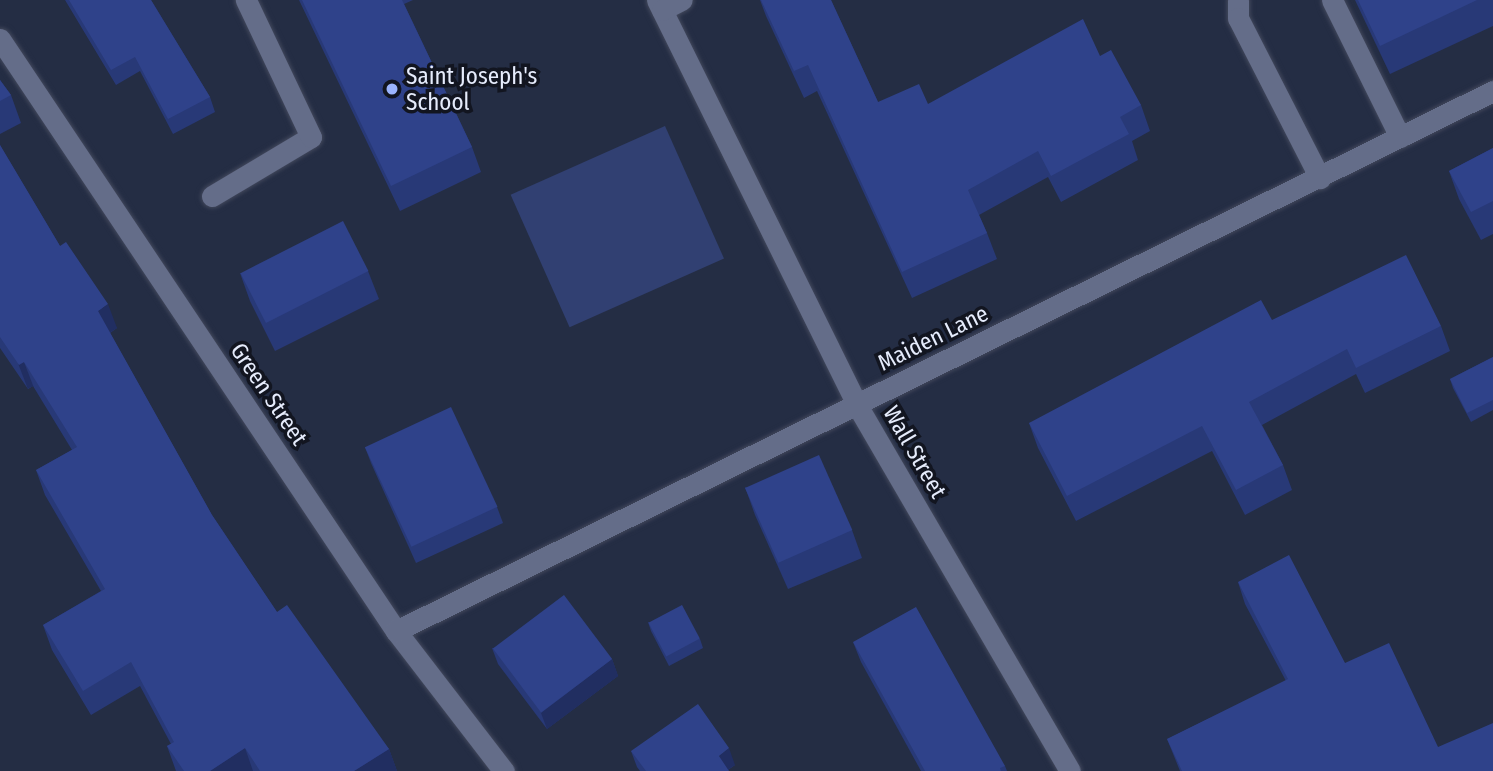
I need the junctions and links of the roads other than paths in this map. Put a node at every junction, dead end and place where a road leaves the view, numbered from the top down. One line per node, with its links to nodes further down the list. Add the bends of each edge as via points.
1 (246, 0): 10 (street, via 311,137)
2 (682, 0): 5 (street)
3 (1238, 0): 9 (street, via 1238,18)
4 (1332, 0): 8 (street)
5 (659, 5): 11 (street, Wall Street)
6 (0, 39): 12 (street, Green Street)
7 (1493, 91): 8 (street, Maiden Lane)
8 (1400, 137): 9 (street, Maiden Lane)
9 (1320, 178): 11 (street, Maiden Lane)
10 (212, 195)
11 (857, 405): 12 (street, Maiden Lane); 14 (street, Wall Street)
12 (396, 631): 13 (street, Green Street)
13 (504, 771)
14 (1070, 771)

